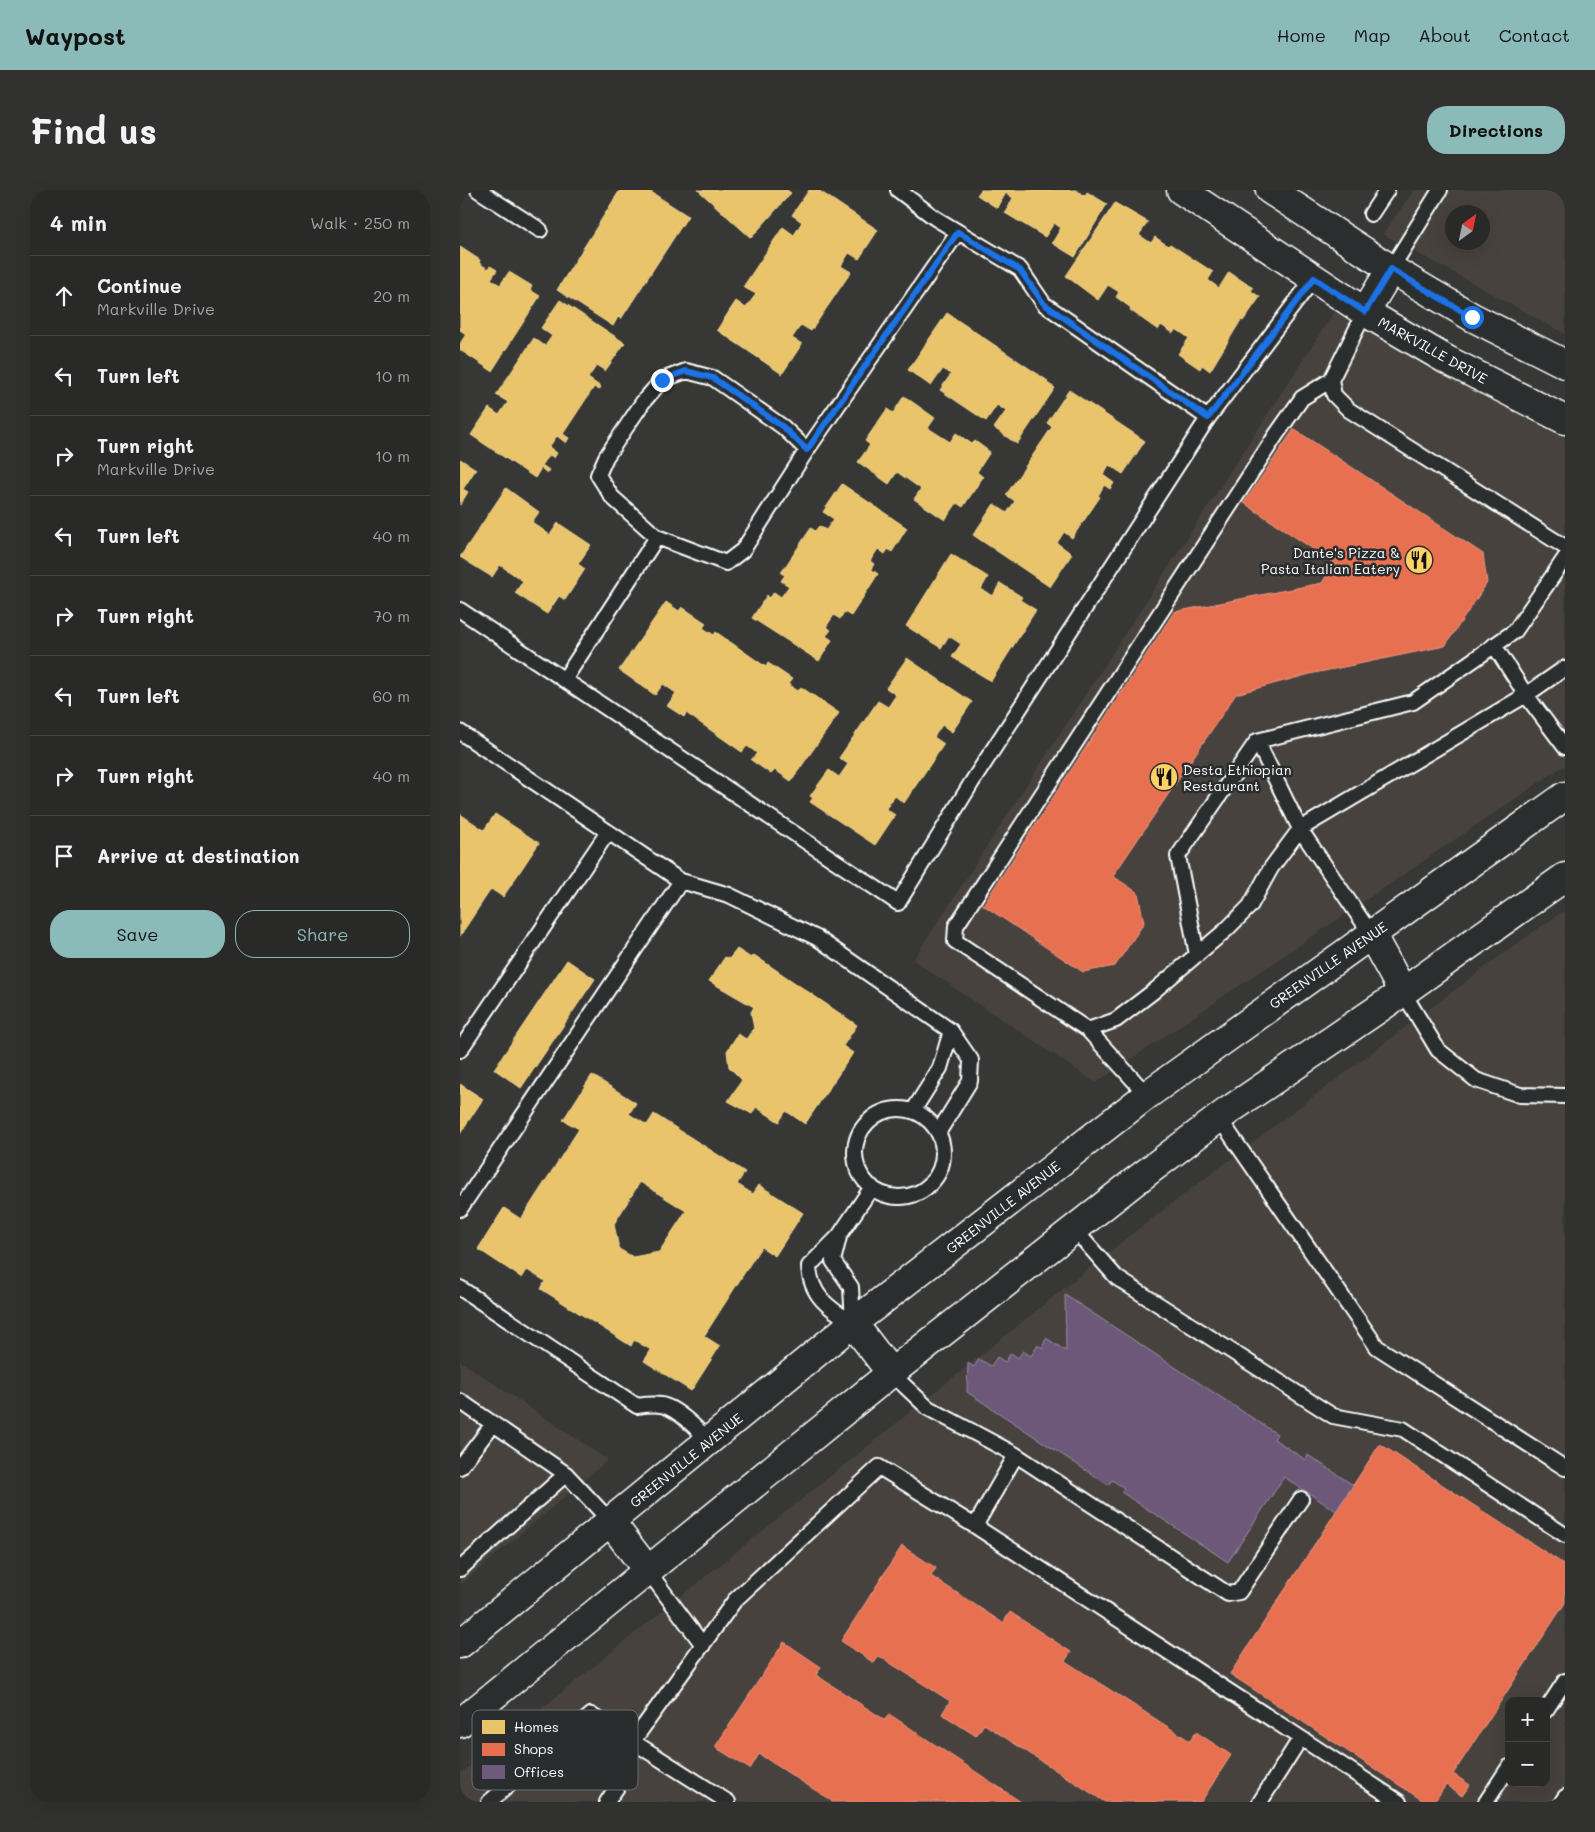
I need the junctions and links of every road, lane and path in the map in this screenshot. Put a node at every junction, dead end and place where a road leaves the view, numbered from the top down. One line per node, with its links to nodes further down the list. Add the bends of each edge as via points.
1 (478, 190): 8 (lane)
2 (898, 190): 9 (lane)
3 (1181, 190): 11 (main road, MARKVILLE DRIVE)
4 (1270, 190): 10 (main road)
5 (1388, 190): 7 (lane)
6 (1440, 190): 10 (lane)
7 (1371, 214)
8 (540, 230)
9 (958, 232): 15 (lane, via 1020,270 1044,304); 17 (lane)
10 (1391, 269): 12 (main road); 13 (main road, via 1472,317)
11 (1314, 278): 12 (main road, MARKVILLE DRIVE); 15 (lane)
12 (1365, 312): 14 (lane); 16 (main road, MARKVILLE DRIVE, via 1447,360)
13 (1565, 364)
14 (1331, 380): 19 (lane, via 1334,395 1349,410); 37 (lane, via 1302,398 1276,435 956,926 956,941)
15 (1208, 418): 24 (lane, via 972,782 898,903)
16 (1565, 420)
17 (807, 450): 18 (lane, via 744,550 726,563); 18 (lane, via 783,427 713,378 686,371 662,380 643,402 606,457 598,475 612,498)
18 (657, 537): 24 (lane)
19 (1565, 548)
20 (1565, 558): 22 (lane, via 1515,631)
21 (460, 610): 24 (lane)
22 (1494, 645): 25 (lane); 27 (lane, via 1413,702)
23 (1565, 668): 25 (lane)
24 (564, 680)
25 (1526, 695): 28 (lane); 30 (lane)
26 (460, 732): 31 (lane)
27 (1257, 741): 30 (lane); 35 (lane, via 1178,856)
28 (1565, 747)
29 (1565, 796): 34 (main road, GREENVILLE AVENUE)
30 (1300, 829): 34 (lane); 35 (lane, via 1271,868 1250,906)
31 (608, 832): 33 (lane); 39 (lane)
32 (1565, 877): 36 (main road)
33 (681, 881): 38 (lane, via 729,895 817,938); 46 (lane)
34 (1371, 934): 36 (main road); 40 (main road, GREENVILLE AVENUE)
35 (1197, 955): 37 (lane, via 1116,1020)
36 (1403, 992): 41 (lane, via 1438,1050 1476,1080 1520,1094); 43 (main road)
37 (1088, 1030): 40 (lane)
38 (951, 1031): 42 (lane, via 940,1068); 44 (lane, via 971,1060 970,1081)
39 (460, 1050)
40 (1147, 1095): 50 (main road, GREENVILLE AVENUE)
41 (1565, 1096)
42 (913, 1111): 44 (lane, via 925,1117); 45 (lane, via 885,1111 863,1127 855,1149 856,1161)
43 (1219, 1118): 47 (main road); 57 (lane, via 1377,1347)
44 (938, 1133): 45 (lane, via 943,1157 940,1171 931,1183 919,1192 905,1196 890,1196)
45 (872, 1187): 48 (lane)
46 (460, 1209)
47 (1074, 1229): 51 (main road); 62 (lane, via 1117,1278 1333,1416 1403,1430)
48 (839, 1236): 50 (lane, via 833,1261 851,1287); 50 (lane, via 809,1266 809,1280 828,1307)
49 (460, 1288): 54 (lane, via 636,1406 671,1408)
50 (853, 1323): 51 (main road); 54 (main road, GREENVILLE AVENUE)
51 (891, 1374): 55 (lane, via 928,1408); 64 (main road)
52 (460, 1401): 53 (lane)
53 (493, 1424): 56 (lane); 58 (lane)
54 (708, 1442): 60 (main road, GREENVILLE AVENUE)
55 (1016, 1456): 59 (lane, via 1228,1594 1239,1592); 61 (lane)
56 (460, 1466)
57 (1565, 1468)
58 (566, 1474): 60 (lane); 63 (lane)
59 (1301, 1499)
60 (610, 1521): 64 (main road); 65 (main road, GREENVILLE AVENUE)
61 (975, 1526): 66 (lane, via 879,1467 735,1600); 73 (lane)
62 (1565, 1535)
63 (460, 1569)
64 (648, 1571): 66 (lane); 69 (main road)
65 (460, 1644)
66 (703, 1644): 72 (lane)
67 (1565, 1681): 68 (lane)
68 (1550, 1704)
69 (476, 1710)
70 (472, 1713): 71 (main road)
71 (460, 1723)
72 (638, 1734)
73 (1300, 1739): 82 (lane); 83 (lane)
74 (638, 1744): 81 (lane)
75 (1505, 1773): 84 (lane)
76 (503, 1790): 79 (lane)
77 (615, 1790): 80 (lane)
78 (1565, 1797): 85 (lane)
79 (489, 1802)
80 (607, 1802)
81 (728, 1802)
82 (1260, 1802)
83 (1399, 1802)
84 (1486, 1802)
85 (1562, 1802)

